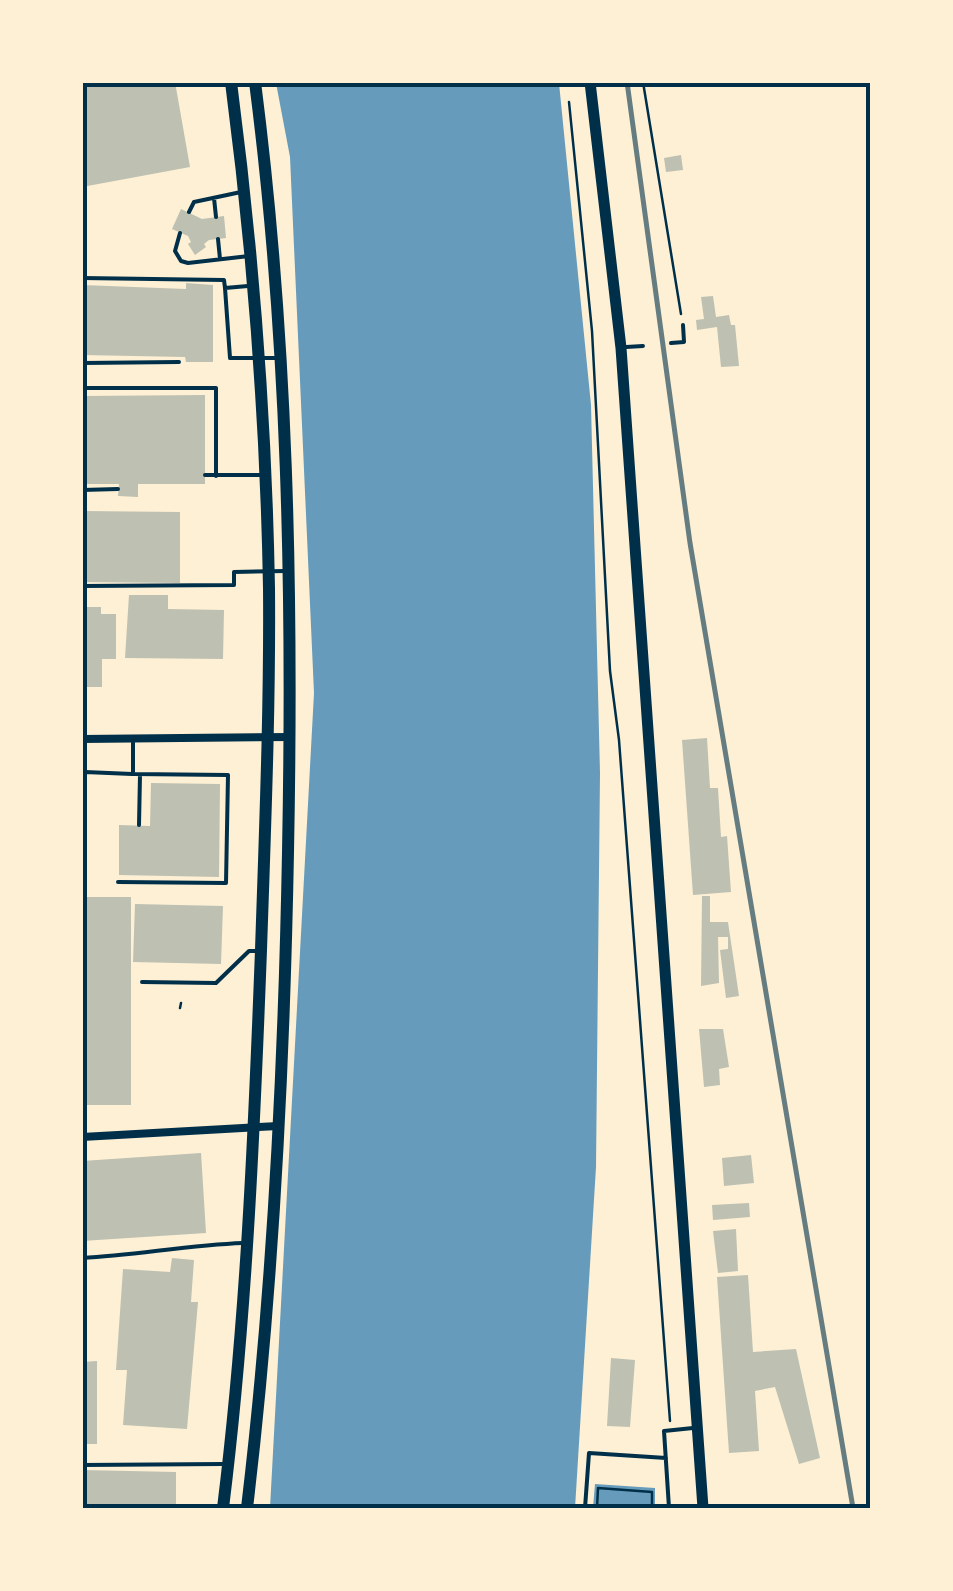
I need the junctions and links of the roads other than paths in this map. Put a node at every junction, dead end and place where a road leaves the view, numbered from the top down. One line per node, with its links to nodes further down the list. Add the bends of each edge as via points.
1 (231, 82): 5 (main road)
2 (255, 82): 4 (main road)
3 (590, 82): 20 (main road)
4 (266, 166): 5 (lane); 21 (main road)
5 (242, 169): 6 (main road)
6 (245, 191): 7 (lane); 12 (main road)
7 (214, 198): 8 (lane, via 194,202); 9 (lane)
8 (189, 212)
9 (216, 217)
10 (180, 233): 13 (lane, via 174,252 182,261)
11 (218, 239): 13 (lane)
12 (251, 256): 13 (lane); 15 (main road)
13 (220, 259)
14 (82, 278): 16 (lane, via 224,280)
15 (254, 286): 16 (lane); 22 (main road)
16 (225, 288): 22 (lane, via 230,358)
17 (683, 325): 18 (lane, via 684,342)
18 (671, 343)
19 (643, 346): 20 (lane)
20 (621, 348): 53 (main road)
21 (282, 358): 22 (lane); 26 (main road)
22 (258, 360): 27 (main road)
23 (82, 362): 24 (lane)
24 (179, 362)
25 (82, 388): 29 (lane, via 216,388)
26 (288, 474): 27 (lane); 32 (main road)
27 (264, 475): 29 (lane); 33 (main road)
28 (205, 476): 29 (lane)
29 (216, 476)
30 (118, 489): 31 (lane)
31 (82, 490)
32 (290, 571): 33 (lane); 36 (main road)
33 (268, 572): 34 (lane, via 234,572 234,586); 35 (main road)
34 (82, 586)
35 (268, 737): 36 (street); 38 (street); 44 (main road)
36 (290, 737): 45 (main road)
37 (82, 738): 38 (street)
38 (133, 738): 39 (lane)
39 (132, 774): 40 (lane); 42 (lane, via 86,772)
40 (140, 774): 41 (lane); 43 (lane, via 228,775 226,883)
41 (139, 825)
42 (84, 846)
43 (118, 882)
44 (261, 951): 45 (lane); 46 (lane, via 249,951 216,983); 47 (main road)
45 (286, 952): 48 (main road)
46 (142, 982)
47 (255, 1126): 48 (street); 49 (street); 50 (main road)
48 (278, 1126): 51 (main road)
49 (82, 1137)
50 (247, 1242): 51 (lane); 52 (lane); 55 (main road)
51 (272, 1243): 58 (main road)
52 (82, 1258)
53 (698, 1428): 54 (lane, via 664,1432); 61 (main road)
54 (666, 1458): 59 (lane, via 589,1453); 60 (lane)
55 (228, 1464): 56 (lane); 57 (main road)
56 (82, 1465)
57 (222, 1508)
58 (247, 1508)
59 (586, 1508)
60 (669, 1508)
61 (703, 1508)

